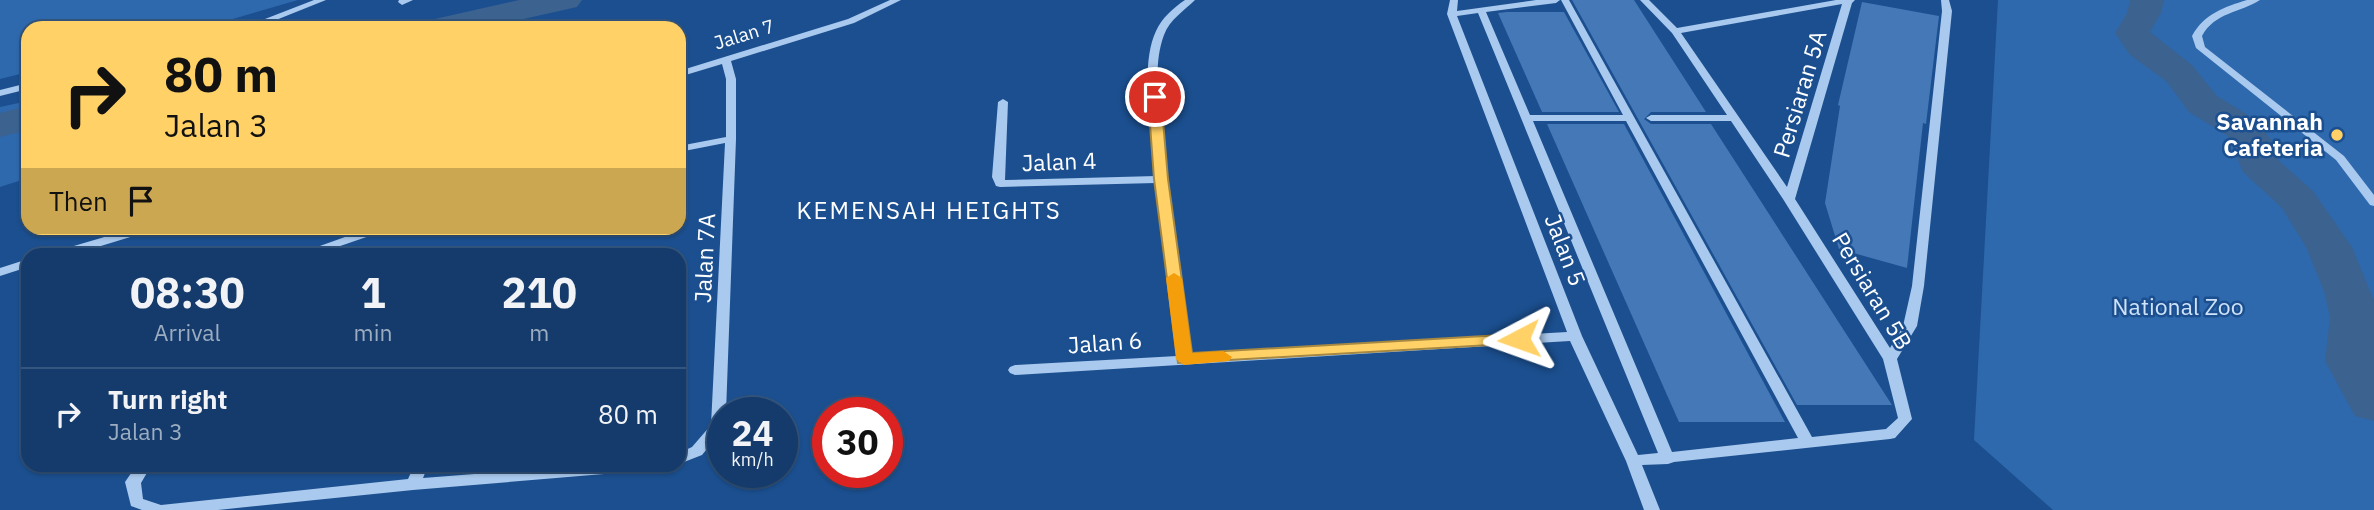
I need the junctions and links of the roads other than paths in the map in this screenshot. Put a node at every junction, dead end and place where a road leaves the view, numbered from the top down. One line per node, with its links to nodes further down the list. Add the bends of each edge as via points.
1 (322, 0): 13 (street)
2 (897, 0): 15 (street, Jalan 7, via 851,21)
3 (1191, 0): 26 (street, via 1173,12 1156,45 1153,69)
4 (1454, 0): 12 (street, Jalan 5)
5 (1556, 0): 11 (street)
6 (1566, 0): 21 (street)
7 (1644, 0): 14 (street)
8 (1850, 0): 14 (street, Persiaran 5A); 27 (street, Persiaran 5A)
9 (1944, 0): 37 (street, via 1947,10 1918,286 1910,326)
10 (2256, 0): 28 (street, via 2211,18 2197,36 2202,48 2340,158)
11 (1481, 10): 12 (street); 20 (street, Jalan 5)
12 (1452, 14): 35 (street, Jalan 5)
13 (266, 21)
14 (1675, 31): 23 (street, Persiaran 5B)
15 (726, 60): 16 (street, Jalan 7); 24 (street, Jalan 7A, via 731,79)
16 (686, 72)
17 (21, 88): 18 (street)
18 (0, 93)
19 (1003, 102): 26 (street, Jalan 4, via 1000,184)
20 (1526, 118): 21 (street); 42 (street, Jalan 5)
21 (1630, 118): 39 (street)
22 (1651, 118): 23 (street)
23 (1734, 118): 27 (street, Persiaran 5B)
24 (731, 139): 25 (street); 40 (street, Jalan 7A, via 718,426)
25 (686, 148)
26 (1161, 179): 36 (street)
27 (1789, 199): 37 (street, Persiaran 5B)
28 (2374, 203)
29 (123, 235): 31 (street)
30 (360, 235): 32 (street)
31 (80, 248)
32 (321, 248)
33 (21, 265): 34 (street)
34 (0, 272)
35 (1575, 336): 36 (street, Jalan 6); 43 (street, Jalan 5)
36 (1184, 359): 38 (street, Jalan 6)
37 (1891, 359): 39 (street, Persiaran 5B, via 1905,419 1890,434)
38 (1015, 370)
39 (1808, 443): 42 (street, Persiaran 5B)
40 (697, 451): 41 (street)
41 (686, 456)
42 (1668, 459): 43 (street, Persiaran 5B)
43 (1633, 461): 49 (street, Jalan 5)
44 (140, 472): 48 (street, via 133,482 136,502)
45 (418, 472): 47 (street)
46 (564, 472): 47 (street)
47 (413, 484): 48 (street)
48 (161, 510)
49 (1652, 510)

